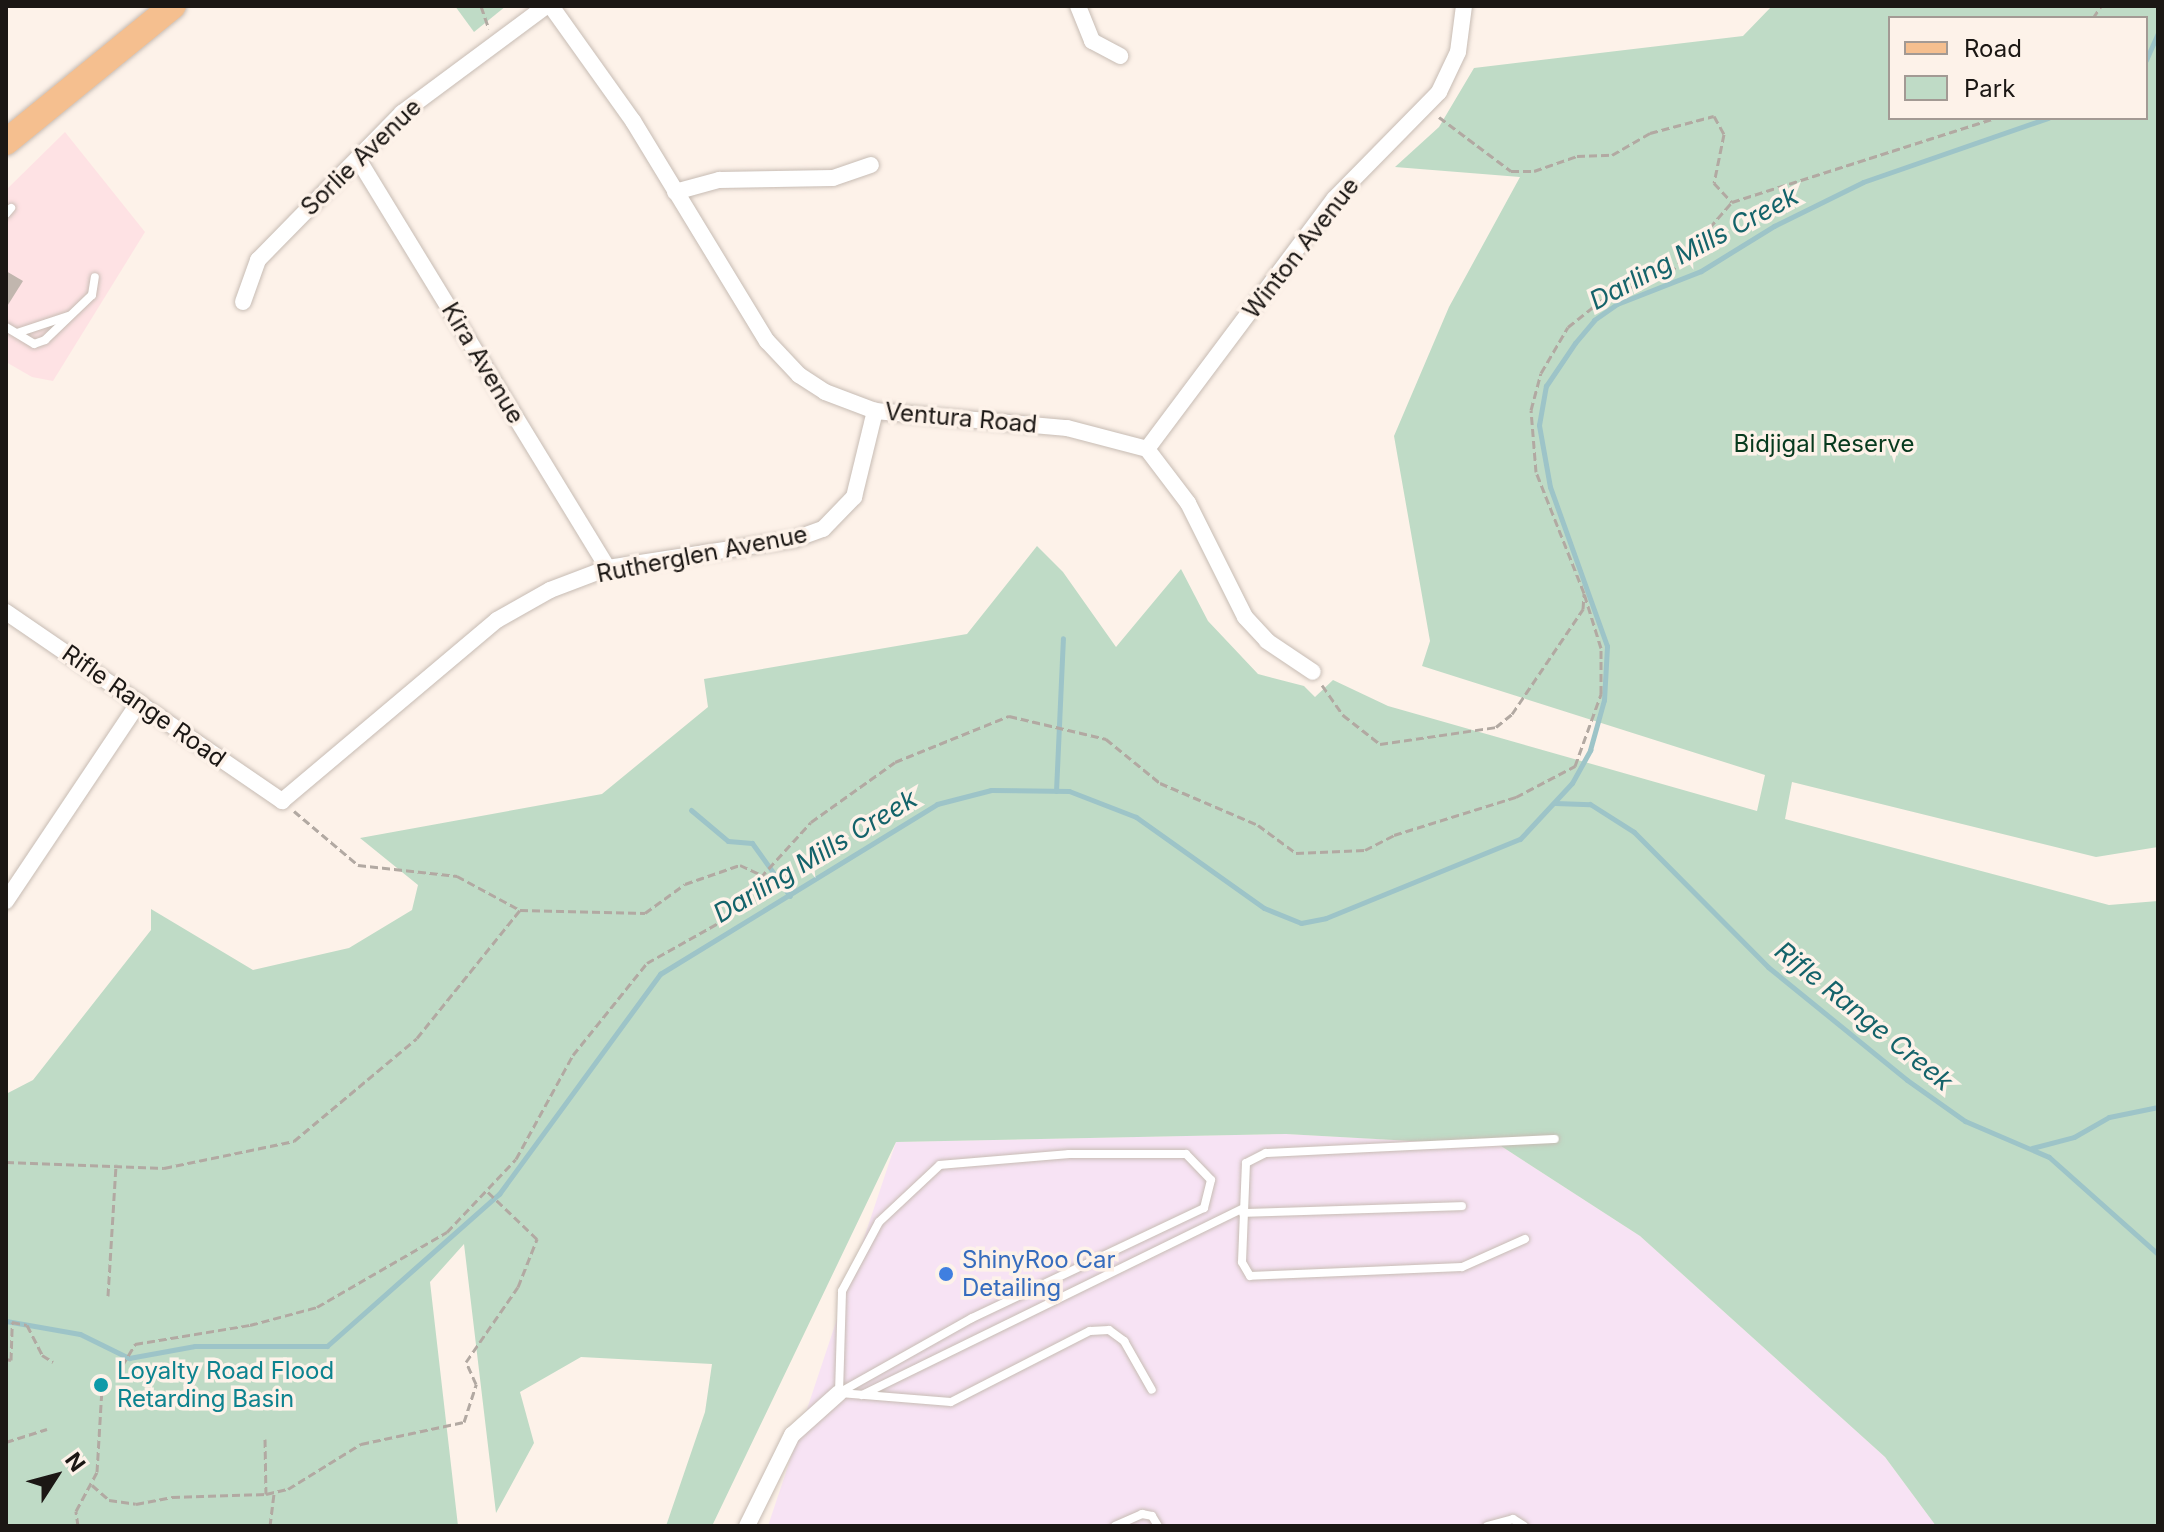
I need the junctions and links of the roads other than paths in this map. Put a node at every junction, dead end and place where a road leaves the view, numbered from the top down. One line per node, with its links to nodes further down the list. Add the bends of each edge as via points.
1 (173, 6): 6 (main road)
2 (549, 6): 7 (street, Sorlie Avenue, via 413,103); 9 (street, Ventura Road, via 633,121)
3 (1078, 6): 5 (street, via 1092,41)
4 (1464, 6): 14 (street, Winton Avenue, via 1458,52 1427,108 1334,199)
5 (1120, 56)
6 (6, 142)
7 (358, 159): 11 (street, Sorlie Avenue, via 258,260); 15 (street, Kira Avenue)
8 (871, 165): 9 (street, via 833,178 719,180)
9 (675, 192): 13 (street, Ventura Road, via 779,356 812,385)
10 (95, 277): 12 (lane, via 92,295 76,312 16,333)
11 (243, 302)
12 (6, 327)
13 (875, 411): 14 (street, Ventura Road, via 1067,428); 15 (street, Rutherglen Avenue, via 854,497 823,529 795,539)
14 (1147, 449): 17 (street, via 1188,503 1245,617 1267,641)
15 (608, 568): 19 (street, Rutherglen Avenue, via 550,590 497,620)
16 (6, 612): 18 (street, Rifle Range Road)
17 (1313, 672)
18 (139, 702): 19 (street, Rifle Range Road); 20 (street)
19 (282, 801)
20 (6, 901)
21 (1555, 1139): 23 (lane, via 1260,1153 1246,1163)
22 (1462, 1206): 23 (lane)
23 (1244, 1210): 24 (lane, via 1242,1262 1250,1276 1462,1267); 27 (lane)
24 (1525, 1239)
25 (1152, 1390): 27 (lane, via 1124,1341 1109,1330 1090,1331 951,1402)
26 (839, 1393): 26 (lane, via 972,1318 1204,1208 1211,1180 1186,1154 1069,1154 940,1165 879,1222 842,1291); 27 (lane); 28 (street, via 792,1435)
27 (862, 1395)
28 (747, 1526)
29 (1115, 1526): 30 (lane, via 1142,1514 1152,1516)
30 (1158, 1526)
31 (1487, 1526): 32 (lane, via 1513,1519)
32 (1524, 1526)

